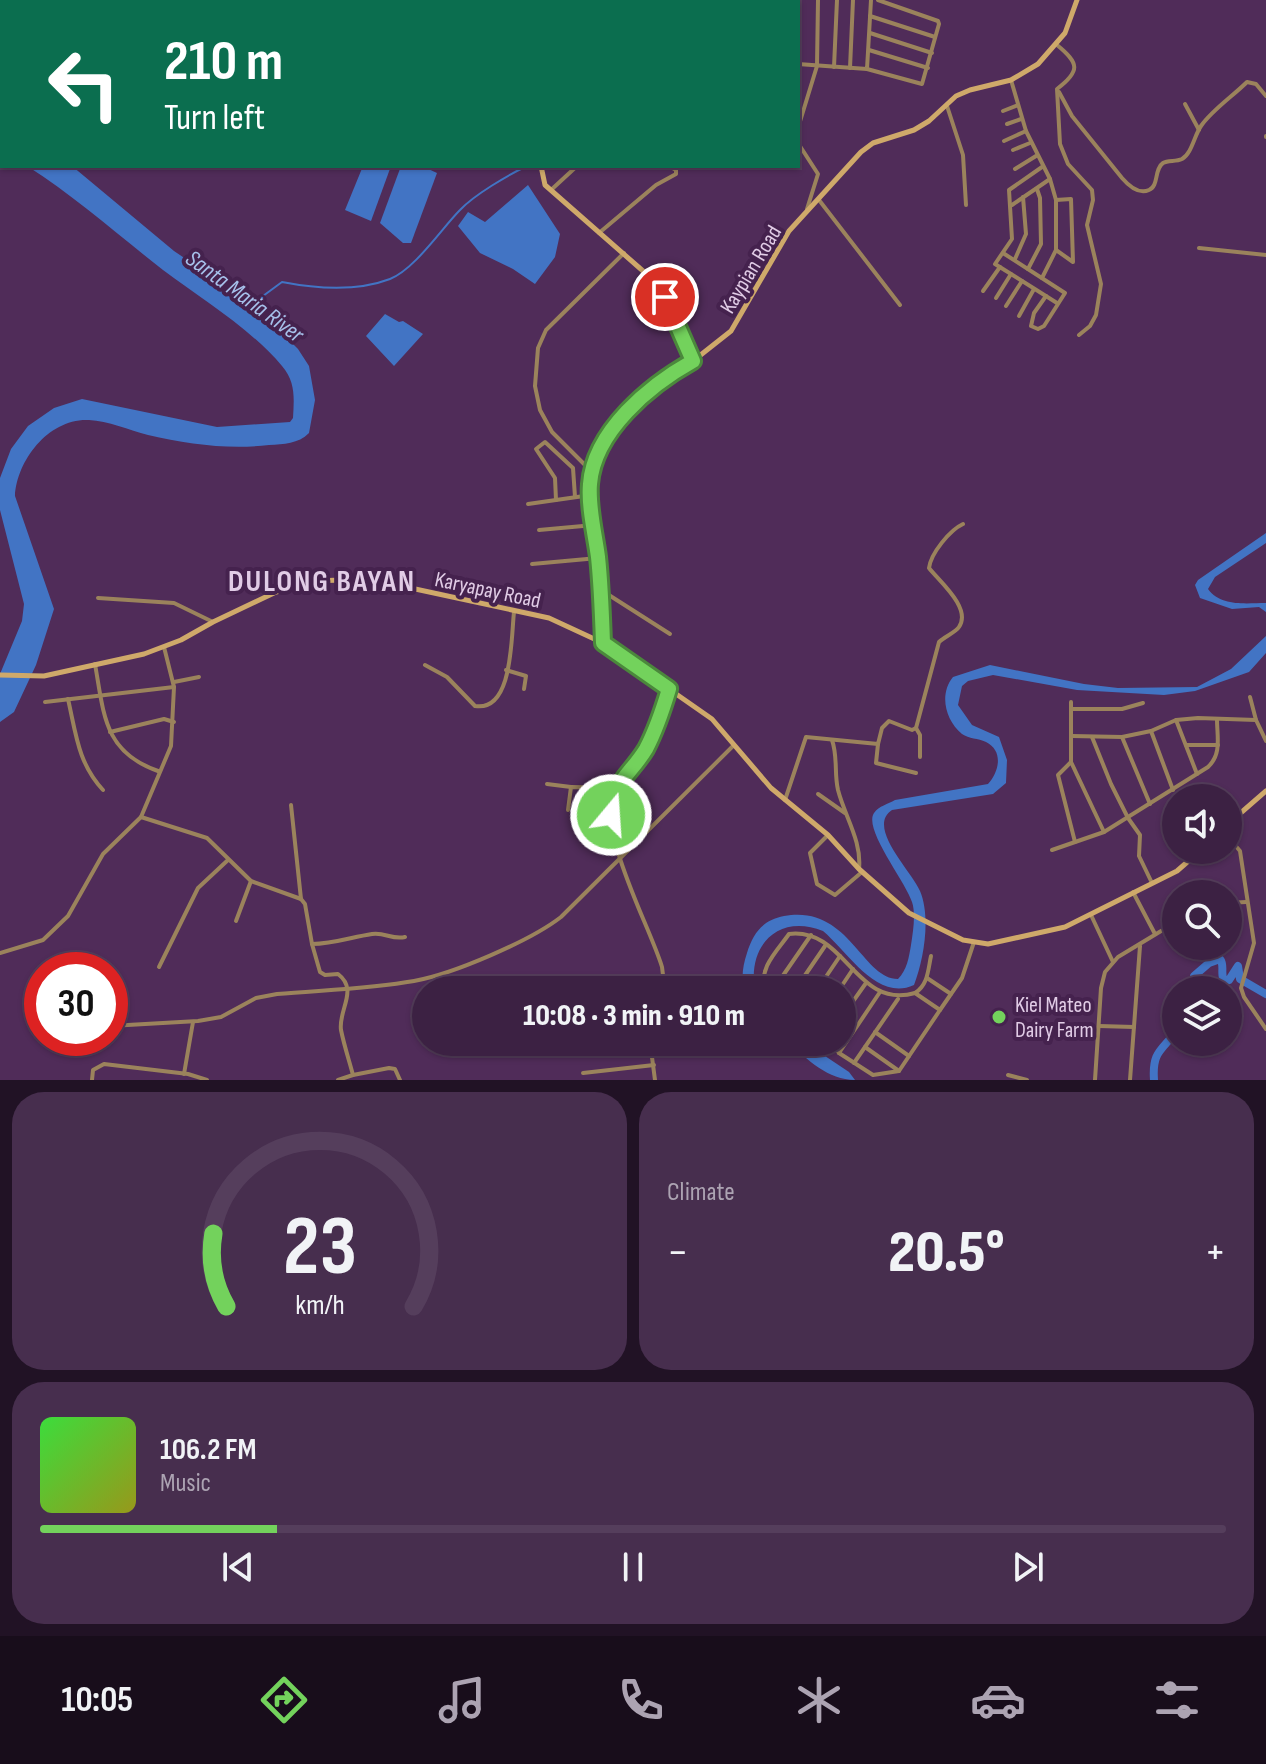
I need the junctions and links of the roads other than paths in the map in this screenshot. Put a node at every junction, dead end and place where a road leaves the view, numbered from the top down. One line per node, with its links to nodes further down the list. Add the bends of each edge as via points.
1 (818, 0): 14 (street)
2 (837, 0): 15 (street)
3 (853, 0): 16 (street)
4 (871, 0): 7 (street)
5 (878, 0): 9 (street, via 938,21)
6 (1077, 0): 10 (main road, Kaypian Road)
7 (870, 16): 8 (street); 9 (street)
8 (870, 33): 11 (street); 12 (street)
9 (935, 37): 12 (street)
10 (1057, 45): 19 (main road, Kaypian Road); 20 (street, via 1075,66 1070,79)
11 (869, 50): 17 (street); 18 (street)
12 (932, 53): 17 (street)
13 (800, 64): 14 (street)
14 (817, 66): 15 (street); 27 (street)
15 (834, 67): 16 (street)
16 (850, 68): 18 (street)
17 (928, 68): 18 (street, via 919,85)
18 (867, 69)
19 (1011, 80): 23 (street); 24 (main road, Kaypian Road, via 970,90)
20 (1057, 89): 29 (street, via 1130,188 1140,191 1153,187 1164,163 1187,154); 70 (street, via 1060,144 1068,164 1092,190 1087,225 1101,284 1096,315)
21 (1266, 96): 29 (street, via 1247,82)
22 (1185, 104): 29 (street)
23 (1018, 105): 25 (street); 26 (street)
24 (947, 106): 45 (main road, Kaypian Road, via 914,130 873,143); 47 (street, via 963,155)
25 (1003, 111)
26 (1021, 119): 28 (street); 30 (street)
27 (800, 121)
28 (1007, 124)
29 (1199, 130)
30 (1026, 131): 31 (street); 32 (street)
31 (1004, 141)
32 (1030, 143): 34 (street); 35 (street)
33 (800, 146): 49 (street, via 818,174)
34 (1013, 150)
35 (1036, 156): 36 (street); 40 (street)
36 (1042, 167): 41 (street); 48 (street, via 1009,190)
37 (541, 168): 43 (main road)
38 (575, 168): 43 (street)
39 (672, 168): 50 (street, via 676,174)
40 (1015, 169)
41 (1050, 179): 42 (street); 46 (street)
42 (1037, 189): 44 (street); 58 (street, via 1041,244)
43 (551, 190): 50 (main road)
44 (1023, 197): 48 (street); 56 (street, via 1026,234)
45 (819, 200): 49 (main road, Kaypian Road); 67 (street)
46 (1056, 200): 52 (street); 52 (street, via 1071,199 1073,262)
47 (966, 205)
48 (1011, 205): 54 (street, via 1012,239)
49 (805, 216): 71 (main road, Kaypian Road, via 781,243 731,331)
50 (599, 233): 53 (main road)
51 (1199, 248): 55 (street)
52 (1056, 250): 60 (street)
53 (624, 253): 71 (main road, via 665,297); 72 (street, via 546,330 538,348 535,386 540,410 552,432)
54 (1003, 253): 56 (street); 57 (street, via 995,264)
55 (1266, 255)
56 (1015, 259): 58 (street)
57 (1000, 267): 59 (street); 63 (street)
58 (1028, 269): 60 (street)
59 (1011, 274): 61 (street); 65 (street)
60 (1042, 278): 66 (street, via 1065,293)
61 (1022, 281): 62 (street); 68 (street)
62 (1034, 289): 64 (street); 69 (street)
63 (983, 291)
64 (1046, 296): 66 (street); 66 (street, via 1031,326 1044,326)
65 (996, 298)
66 (1057, 303)
67 (900, 305)
68 (1006, 306)
69 (1019, 316)
70 (1079, 335)
71 (693, 361): 72 (main road, Kaypian Road, via 646,393 610,433)
72 (592, 472): 73 (main road, Kaypian Road)
73 (591, 495): 74 (street); 78 (main road, Kaypian Road)
74 (575, 497): 75 (street); 75 (street, via 573,468 545,442 536,452 555,478)
75 (556, 500): 76 (street)
76 (528, 504)
77 (963, 524): 108 (street, via 946,535 929,562 959,604 961,622 936,650)
78 (594, 525): 79 (street); 80 (main road, Kaypian Road)
79 (539, 530)
80 (598, 558): 81 (street); 82 (main road, Kaypian Road)
81 (532, 564)
82 (601, 590): 86 (street); 87 (main road, Kaypian Road)
83 (98, 598): 85 (street, via 174,603)
84 (514, 612): 85 (main road, Karyapay Road, via 406,587 310,581); 87 (main road, Karyapay Road, via 549,618); 91 (street)
85 (213, 622): 88 (main road, Karyapay Road)
86 (670, 634)
87 (603, 643): 96 (main road, Karyapay Road)
88 (164, 647): 89 (main road, Karyapay Road); 94 (street)
89 (95, 664): 92 (main road, Karyapay Road, via 44,676); 97 (street)
90 (425, 665): 91 (street, via 480,707 496,702)
91 (506, 670): 95 (street, via 526,676)
92 (0, 675)
93 (199, 677): 94 (street)
94 (173, 685): 97 (street); 107 (street)
95 (524, 689)
96 (669, 689): 117 (main road, Karyapay Road, via 712,719); 129 (street, via 645,749)
97 (100, 695): 99 (street); 110 (street)
98 (1250, 697): 106 (street)
99 (68, 699): 100 (street); 130 (street, via 83,764)
100 (45, 702)
101 (1071, 702): 103 (street)
102 (1143, 703): 103 (street, via 1122,709)
103 (1071, 709): 111 (street)
104 (1217, 719): 105 (street); 106 (street); 119 (street)
105 (1176, 720): 109 (street); 118 (street)
106 (1256, 720): 115 (street)
107 (174, 722): 110 (street, via 164,719); 122 (street, via 171,746)
108 (916, 728): 116 (street, via 889,721); 120 (street)
109 (1151, 731): 113 (street); 126 (street)
110 (110, 732): 122 (street, via 122,752)
111 (1072, 736): 112 (street); 121 (street)
112 (1092, 737): 113 (street); 141 (street)
113 (1122, 737): 135 (street)
114 (832, 740): 116 (street); 134 (street, via 806,737); 139 (street)
115 (1266, 741)
116 (878, 744): 123 (street, via 876,763)
117 (734, 745): 134 (main road, Karyapay Road); 146 (street)
118 (1186, 745): 119 (street); 124 (street)
119 (1218, 745): 124 (street, via 1213,763)
120 (920, 757)
121 (1071, 762): 142 (street); 144 (street, via 1058,775)
122 (159, 771): 140 (street)
123 (916, 773)
124 (1197, 774): 127 (street)
125 (547, 784): 128 (street)
126 (1171, 784)
127 (1182, 784)
128 (571, 787): 129 (street); 137 (street)
129 (616, 788): 146 (street, via 611,815)
130 (103, 790)
131 (1266, 791): 138 (main road)
132 (818, 794): 139 (street)
133 (1162, 797): 135 (street)
134 (785, 800): 143 (main road, Karyapay Road)
135 (1150, 804): 141 (street)
136 (291, 805): 154 (street)
137 (568, 810)
138 (1242, 812)
139 (845, 814): 150 (street, via 861,853)
140 (141, 817): 147 (street, via 207,838); 167 (street, via 103,854 68,916 43,940)
141 (1128, 818): 142 (street); 152 (street, via 1140,835 1139,856)
142 (1104, 832): 144 (street)
143 (828, 835): 150 (main road, Karyapay Road); 150 (street, via 810,853 817,884 835,895)
144 (1075, 842): 145 (street)
145 (1052, 850)
146 (620, 856): 173 (street); 181 (street, via 544,930 417,981)
147 (228, 860): 151 (street); 171 (street, via 198,888)
148 (1185, 864): 152 (main road)
149 (1242, 864): 156 (street)
150 (860, 871): 163 (main road, Karyapay Road, via 909,913)
151 (251, 881): 154 (street); 158 (street)
152 (1152, 883): 153 (main road)
153 (1133, 892): 157 (main road); 160 (street)
154 (301, 899): 164 (street)
155 (1242, 902): 156 (street)
156 (1247, 902): 193 (street, via 1254,943 1242,984 1244,997)
157 (1091, 915): 163 (main road, via 1044,934); 170 (street)
158 (236, 921)
159 (1162, 930): 160 (street)
160 (1155, 934): 166 (street)
161 (811, 935): 165 (street); 174 (street, via 789,934); 175 (street)
162 (405, 937): 164 (street, via 371,934)
163 (974, 942): 184 (street)
164 (312, 944): 181 (street, via 320,972 338,974)
165 (826, 945): 168 (street); 176 (street)
166 (1140, 946): 170 (street); 191 (street)
167 (0, 953)
168 (841, 955): 172 (street); 177 (street)
169 (931, 956): 179 (street)
170 (1113, 962): 190 (street, via 1102,980)
171 (159, 967)
172 (853, 969): 178 (street); 180 (street)
173 (663, 976)
174 (764, 976)
175 (783, 976)
176 (805, 976)
177 (827, 976)
178 (848, 976)
179 (927, 978): 183 (street); 184 (street)
180 (866, 983): 182 (street); 185 (street)
181 (348, 988): 188 (street, via 256,998 221,1017); 204 (street, via 341,1027)
182 (880, 992): 186 (street); 192 (street)
183 (915, 993): 186 (street); 187 (street)
184 (951, 994): 187 (street)
185 (856, 997)
186 (898, 998): 194 (street)
187 (940, 1010): 198 (street)
188 (193, 1022): 189 (street); 203 (street)
189 (128, 1025)
190 (1099, 1026): 191 (street); 212 (street)
191 (1134, 1027): 213 (street)
192 (856, 1028)
193 (1266, 1029)
194 (875, 1032): 195 (street); 198 (street)
195 (865, 1047): 199 (street); 201 (street)
196 (652, 1056): 200 (street)
197 (844, 1056): 199 (street)
198 (909, 1056): 201 (street)
199 (854, 1063): 201 (street, via 873,1075)
200 (654, 1065): 202 (street); 210 (street)
201 (899, 1071)
202 (583, 1073)
203 (184, 1074): 206 (street, via 104,1064 93,1070); 207 (street)
204 (353, 1075): 208 (street); 209 (street, via 389,1068)
205 (1008, 1075): 211 (street)
206 (92, 1080)
207 (207, 1080)
208 (338, 1080)
209 (400, 1080)
210 (655, 1080)
211 (1027, 1080)
212 (1095, 1080)
213 (1130, 1080)

